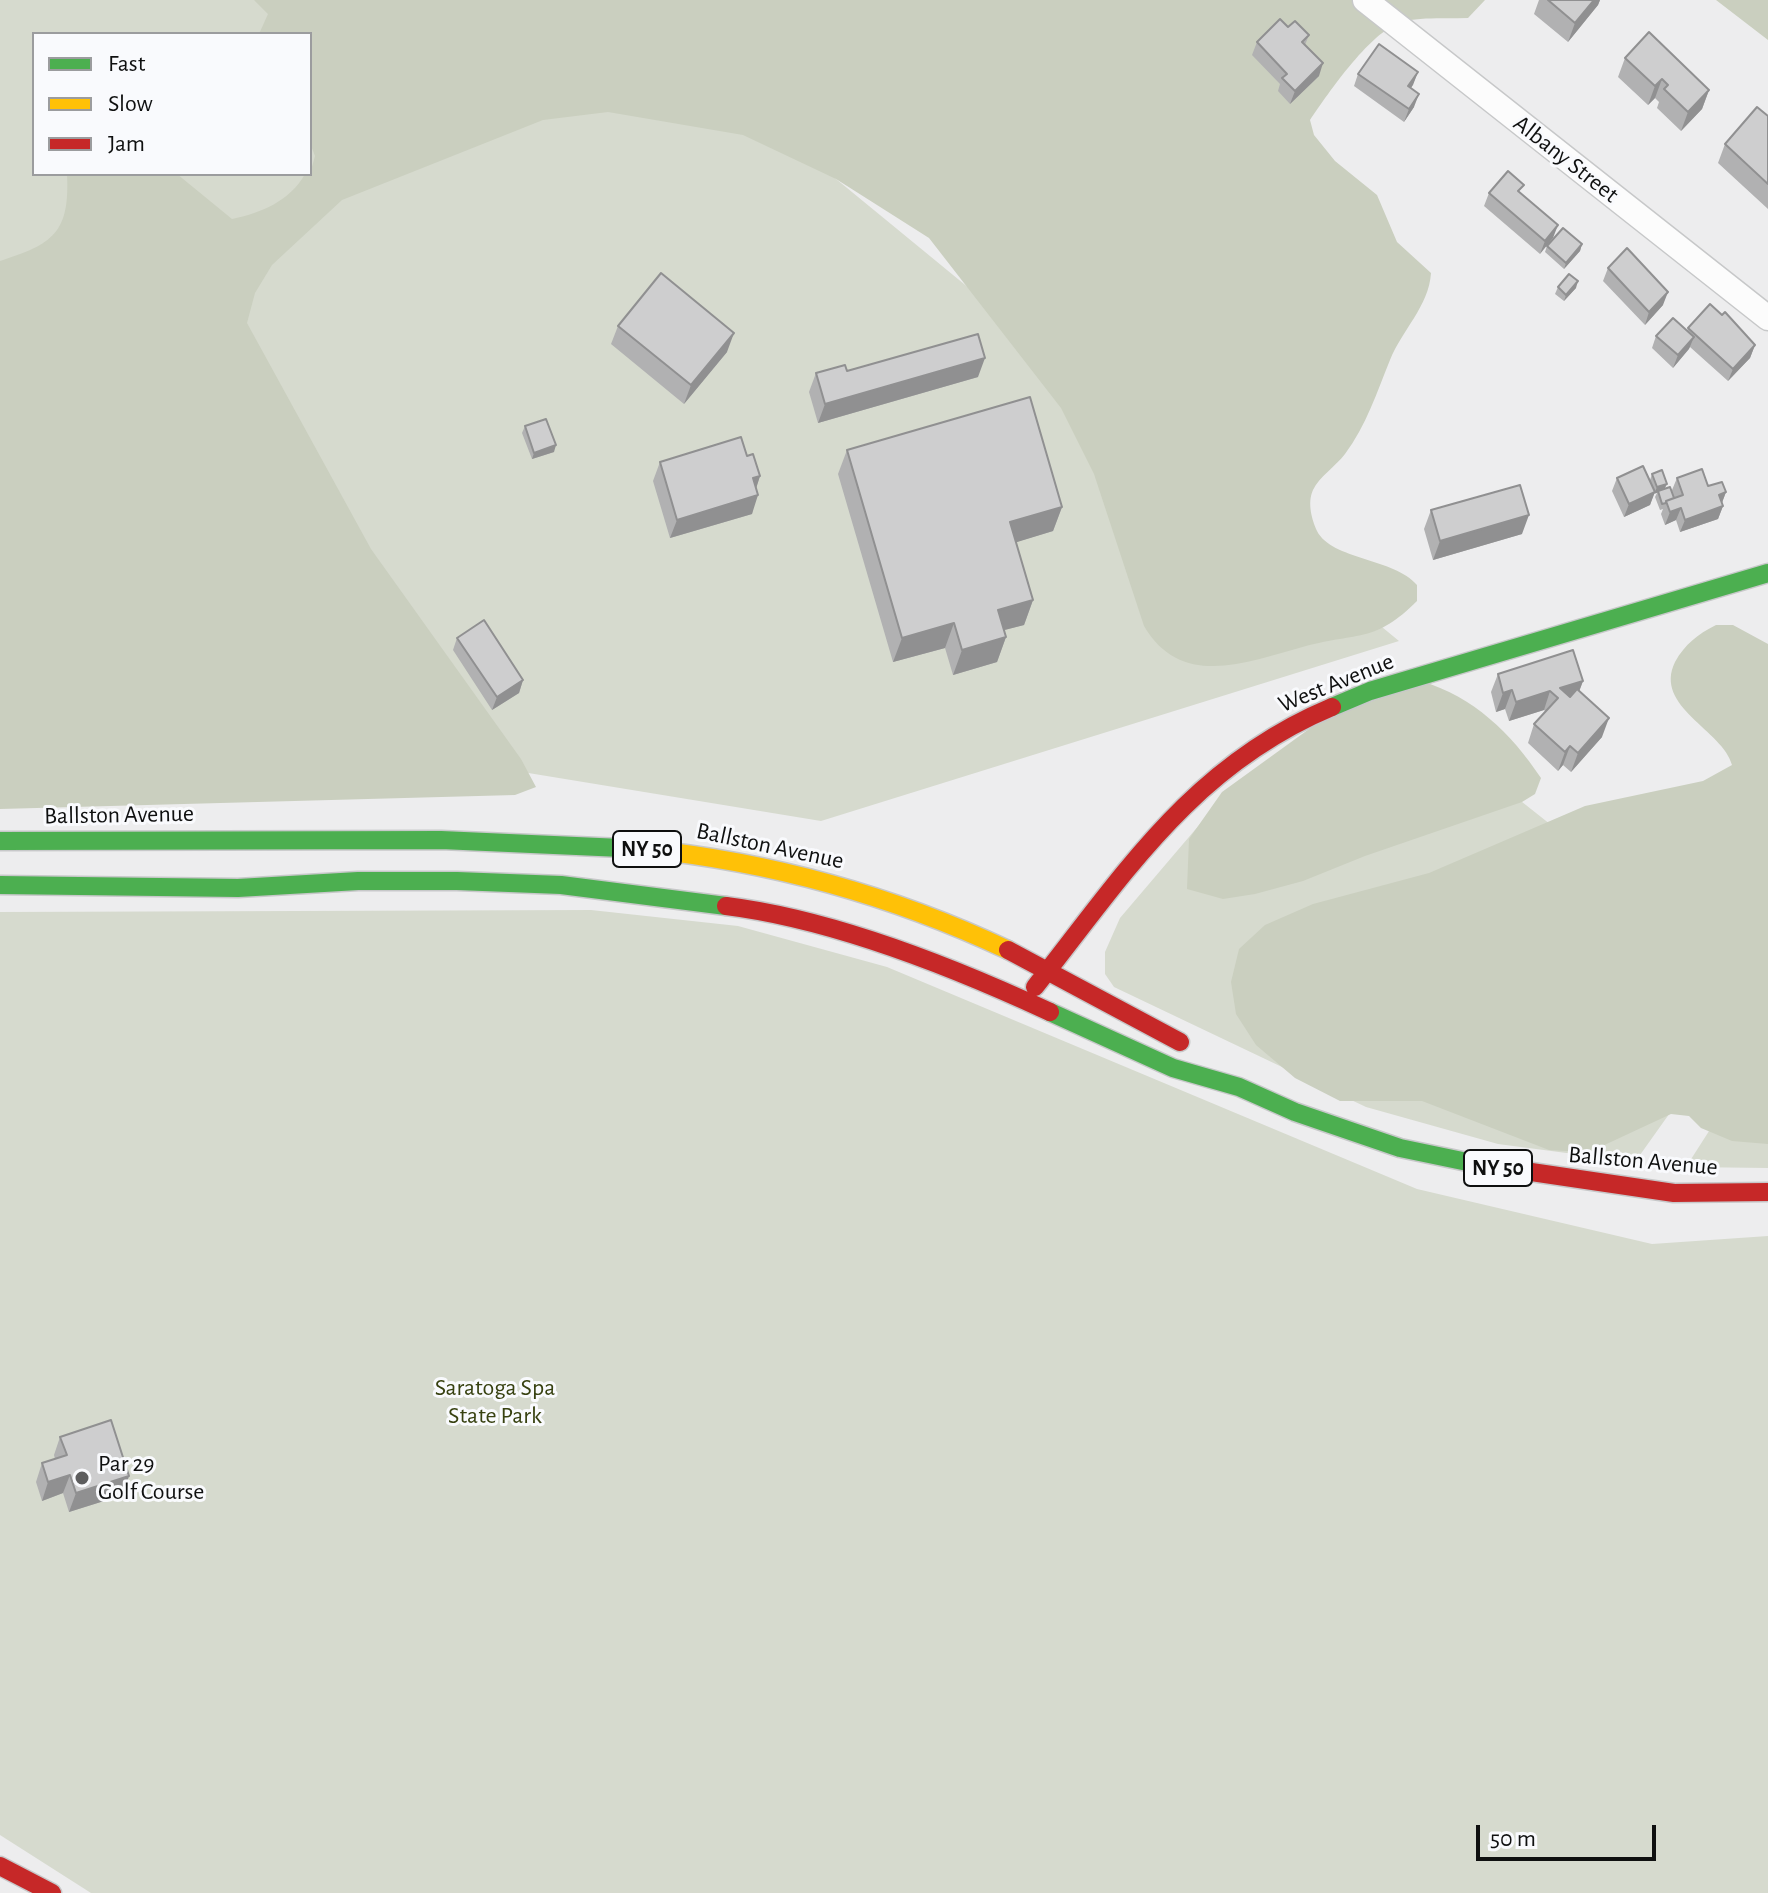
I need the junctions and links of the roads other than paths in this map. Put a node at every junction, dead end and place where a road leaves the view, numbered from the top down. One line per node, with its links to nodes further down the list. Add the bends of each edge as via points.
1 (1365, 0): 2 (street, Albany Street)
2 (1768, 318)
3 (1768, 573): 6 (main road, West Avenue, via 1433,671 1308,717 1246,751 1191,796)
4 (0, 841): 6 (main road, Ballston Avenue / NY 50, via 258,837 587,843 678,852 831,881 984,936)
5 (0, 885): 7 (main road, Ballston Avenue / NY 50, via 561,885 759,910 901,951)
6 (1048, 970): 7 (main road, West Avenue); 8 (main road, Ballston Avenue / NY 50, via 1181,1042)
7 (1024, 1000): 8 (main road, Ballston Avenue / NY 50, via 1173,1068)
8 (1239, 1087): 9 (main road, Ballston Avenue / NY 50, via 1400,1148 1512,1171 1674,1193)
9 (1768, 1192)
10 (0, 1866): 11 (main road)
11 (52, 1893)

